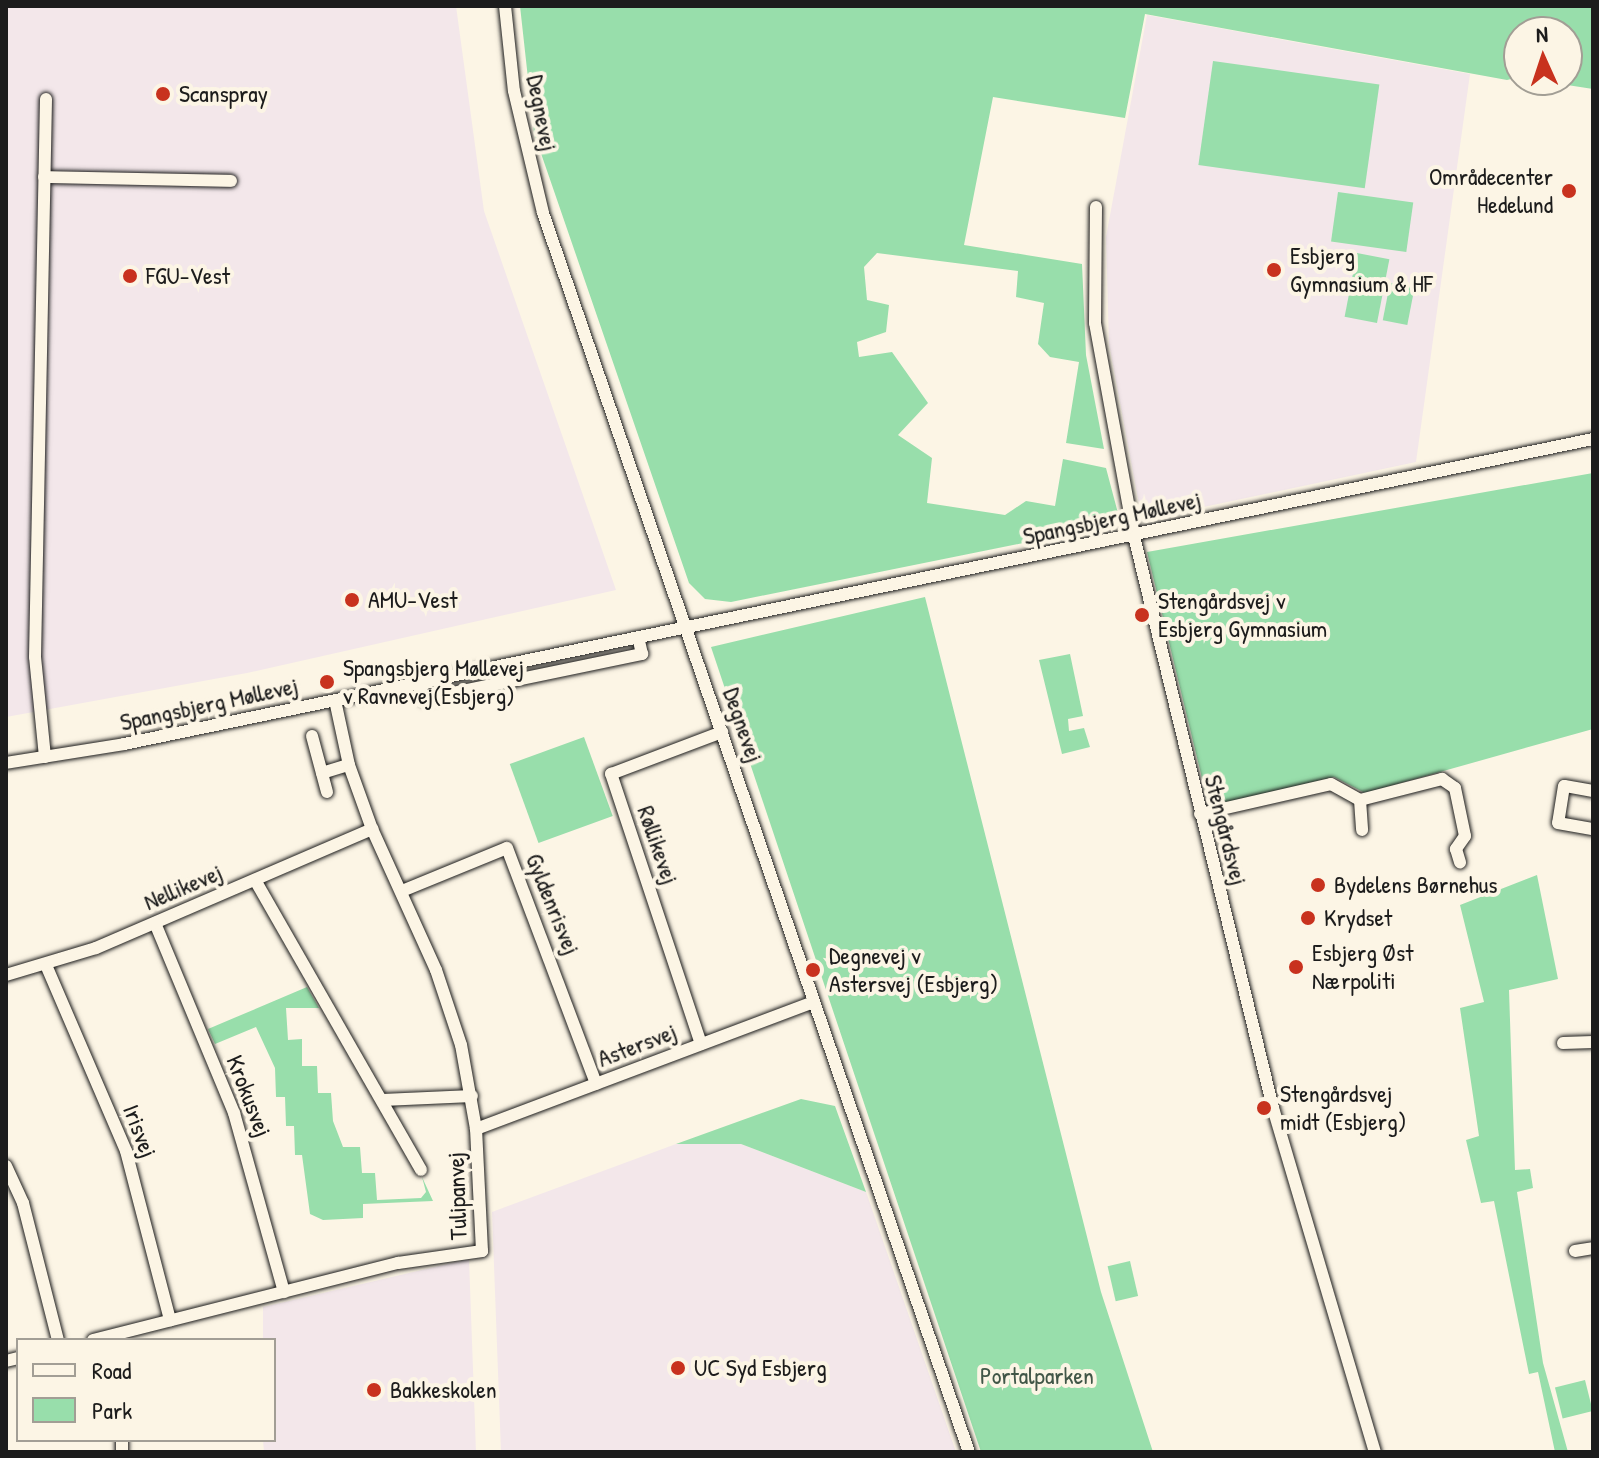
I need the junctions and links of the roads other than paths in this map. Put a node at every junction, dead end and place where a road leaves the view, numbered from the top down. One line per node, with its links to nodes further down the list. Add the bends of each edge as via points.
1 (505, 6): 8 (street, Degnevej, via 526,157)
2 (46, 99): 3 (street)
3 (44, 177): 4 (street); 12 (street, via 35,657)
4 (231, 181)
5 (1096, 207): 7 (street, Stengårdsvej, via 1092,269 1097,337)
6 (1593, 439): 7 (street, Spangsbjerg Møllevej)
7 (1134, 536): 8 (street, Spangsbjerg Møllevej); 19 (street, Stengårdsvej)
8 (684, 627): 9 (street, Spangsbjerg Møllevej, via 638,637 642,654 424,699 419,683); 10 (street, Degnevej)
9 (335, 700): 12 (street, Spangsbjerg Møllevej); 14 (street, Tulipanvej)
10 (722, 732): 29 (street, Degnevej); 32 (street, Røllikevej, via 611,774)
11 (312, 736): 15 (street)
12 (45, 757): 13 (street, Spangsbjerg Møllevej)
13 (6, 763)
14 (349, 765): 15 (street); 20 (street, Tulipanvej)
15 (322, 773): 17 (street)
16 (1593, 791): 21 (street, via 1564,786 1558,823)
17 (327, 792)
18 (1360, 800): 19 (street, via 1331,784); 22 (street); 23 (street, via 1442,779 1455,788 1465,836 1456,849)
19 (1200, 814): 46 (street, Stengårdsvej, via 1273,1108)
20 (372, 829): 24 (street, Nellikevej); 25 (street, Tulipanvej)
21 (1593, 829)
22 (1362, 830)
23 (1460, 862)
24 (255, 880): 26 (street, Nellikevej); 35 (street)
25 (402, 891): 33 (street, Gyldenrisvej, via 507,848); 34 (street, Tulipanvej, via 436,970)
26 (155, 923): 27 (street, Nellikevej); 41 (street, Krokusvej, via 234,1113)
27 (46, 965): 28 (street, Nellikevej); 42 (street, Irisvej, via 126,1151)
28 (6, 975)
29 (813, 1002): 32 (street, Astersvej); 45 (street, Degnevej)
30 (1593, 1042): 31 (street)
31 (1563, 1043)
32 (701, 1044): 33 (street, Astersvej)
33 (596, 1084): 36 (street, Astersvej)
34 (472, 1096): 35 (street); 36 (street, Tulipanvej)
35 (383, 1100): 38 (street)
36 (476, 1129): 41 (street, Tulipanvej, via 482,1251 405,1261)
37 (6, 1166): 44 (street, via 23,1203)
38 (421, 1170)
39 (1593, 1248): 40 (street)
40 (1575, 1251)
41 (284, 1292): 42 (street, Tulipanvej)
42 (170, 1320): 43 (street, Tulipanvej)
43 (119, 1337)
44 (57, 1338)
45 (969, 1452)
46 (1375, 1452)

